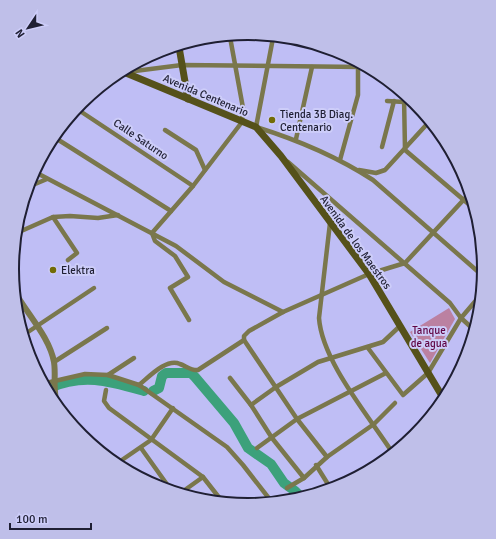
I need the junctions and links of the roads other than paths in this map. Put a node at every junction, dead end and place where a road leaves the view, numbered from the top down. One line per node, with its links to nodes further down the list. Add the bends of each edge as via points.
1 (231, 41): 5 (street)
2 (272, 42): 6 (street)
3 (180, 51): 4 (main road)
4 (182, 65): 5 (street); 10 (street); 12 (main road)
5 (235, 65): 6 (street); 17 (street, via 243,108)
6 (268, 66): 7 (street); 19 (street)
7 (312, 67): 8 (street); 21 (street)
8 (355, 67)
9 (359, 69): 26 (street, via 358,95)
10 (134, 71)
11 (130, 74): 12 (main road, Avenida Centenario)
12 (188, 99): 17 (main road, Avenida Centenario)
13 (387, 101): 14 (street)
14 (394, 102): 15 (street); 23 (street)
15 (404, 102): 24 (street)
16 (82, 112): 32 (street, Calle Saturno)
17 (242, 122): 19 (main road, Avenida Centenario); 27 (street)
18 (426, 125): 24 (street)
19 (256, 127): 21 (street); 25 (main road, Avenida de los Maestros)
20 (165, 130): 27 (street, via 196,150)
21 (296, 139): 26 (street)
22 (58, 141): 35 (street)
23 (382, 147)
24 (405, 150): 28 (street, via 386,170 376,173); 33 (street)
25 (281, 156): 38 (main road, Avenida de los Maestros); 43 (street)
26 (340, 160): 28 (street)
27 (205, 170): 32 (street)
28 (357, 170): 40 (street, via 373,180)
29 (40, 175): 30 (street)
30 (47, 179): 31 (street); 36 (street)
31 (35, 184)
32 (193, 186): 35 (street)
33 (464, 200): 34 (street); 40 (street)
34 (467, 202)
35 (171, 211): 41 (street)
36 (119, 215): 37 (street, via 98,218); 41 (street)
37 (53, 218): 39 (street); 42 (street, via 77,252)
38 (330, 223): 45 (main road, Avenida de los Maestros); 47 (street)
39 (22, 231)
40 (434, 232): 43 (street); 44 (street)
41 (152, 233): 50 (street, via 176,246 224,282); 52 (street, via 155,240 175,256 188,277 170,288)
42 (68, 260)
43 (405, 263): 45 (street); 51 (street, via 450,303)
44 (477, 271)
45 (369, 274): 47 (street); 53 (main road, Avenida de los Maestros)
46 (94, 288): 55 (street)
47 (322, 295): 50 (street); 60 (street, via 320,328)
48 (475, 302): 51 (street)
49 (22, 303): 55 (street)
50 (284, 312): 58 (street, via 249,331)
51 (461, 318): 54 (street); 64 (street)
52 (189, 320)
53 (400, 326): 59 (street, via 384,342); 64 (main road, Avenida de los Maestros)
54 (470, 326)
55 (37, 327): 57 (street); 62 (street, via 48,345)
56 (107, 328): 62 (street)
57 (28, 332)
58 (244, 340): 69 (street, via 195,371 172,362); 70 (street)
59 (368, 348): 60 (street); 63 (street)
60 (330, 357): 70 (street); 73 (street)
61 (134, 358): 65 (street)
62 (54, 362): 67 (street)
63 (386, 372): 64 (street, via 403,395); 73 (street)
64 (428, 373): 74 (main road, Avenida de los Maestros)
65 (108, 375): 67 (street, via 85,374); 69 (street)
66 (230, 378): 76 (street)
67 (53, 381): 68 (street); 71 (street)
68 (49, 382)
69 (139, 385): 77 (street)
70 (276, 387): 76 (street); 78 (street)
71 (54, 390)
72 (106, 390): 81 (street, via 106,405)
73 (351, 391): 78 (street); 79 (street)
74 (440, 393)
75 (395, 403): 79 (street)
76 (251, 405): 80 (street)
77 (173, 408): 81 (street); 95 (street, via 227,447)
78 (297, 419): 80 (street); 85 (street)
79 (374, 424): 84 (street); 85 (street)
80 (272, 438): 83 (street); 89 (street)
81 (151, 440): 82 (street); 88 (street)
82 (141, 448): 86 (street); 90 (street)
83 (257, 448)
84 (390, 449)
85 (327, 457): 87 (street)
86 (122, 460)
87 (316, 465): 89 (street); 91 (street)
88 (203, 477): 93 (street); 94 (street)
89 (304, 478): 92 (street)
90 (166, 483)
91 (328, 484)
92 (288, 488)
93 (185, 490)
94 (219, 497)
95 (268, 498)

